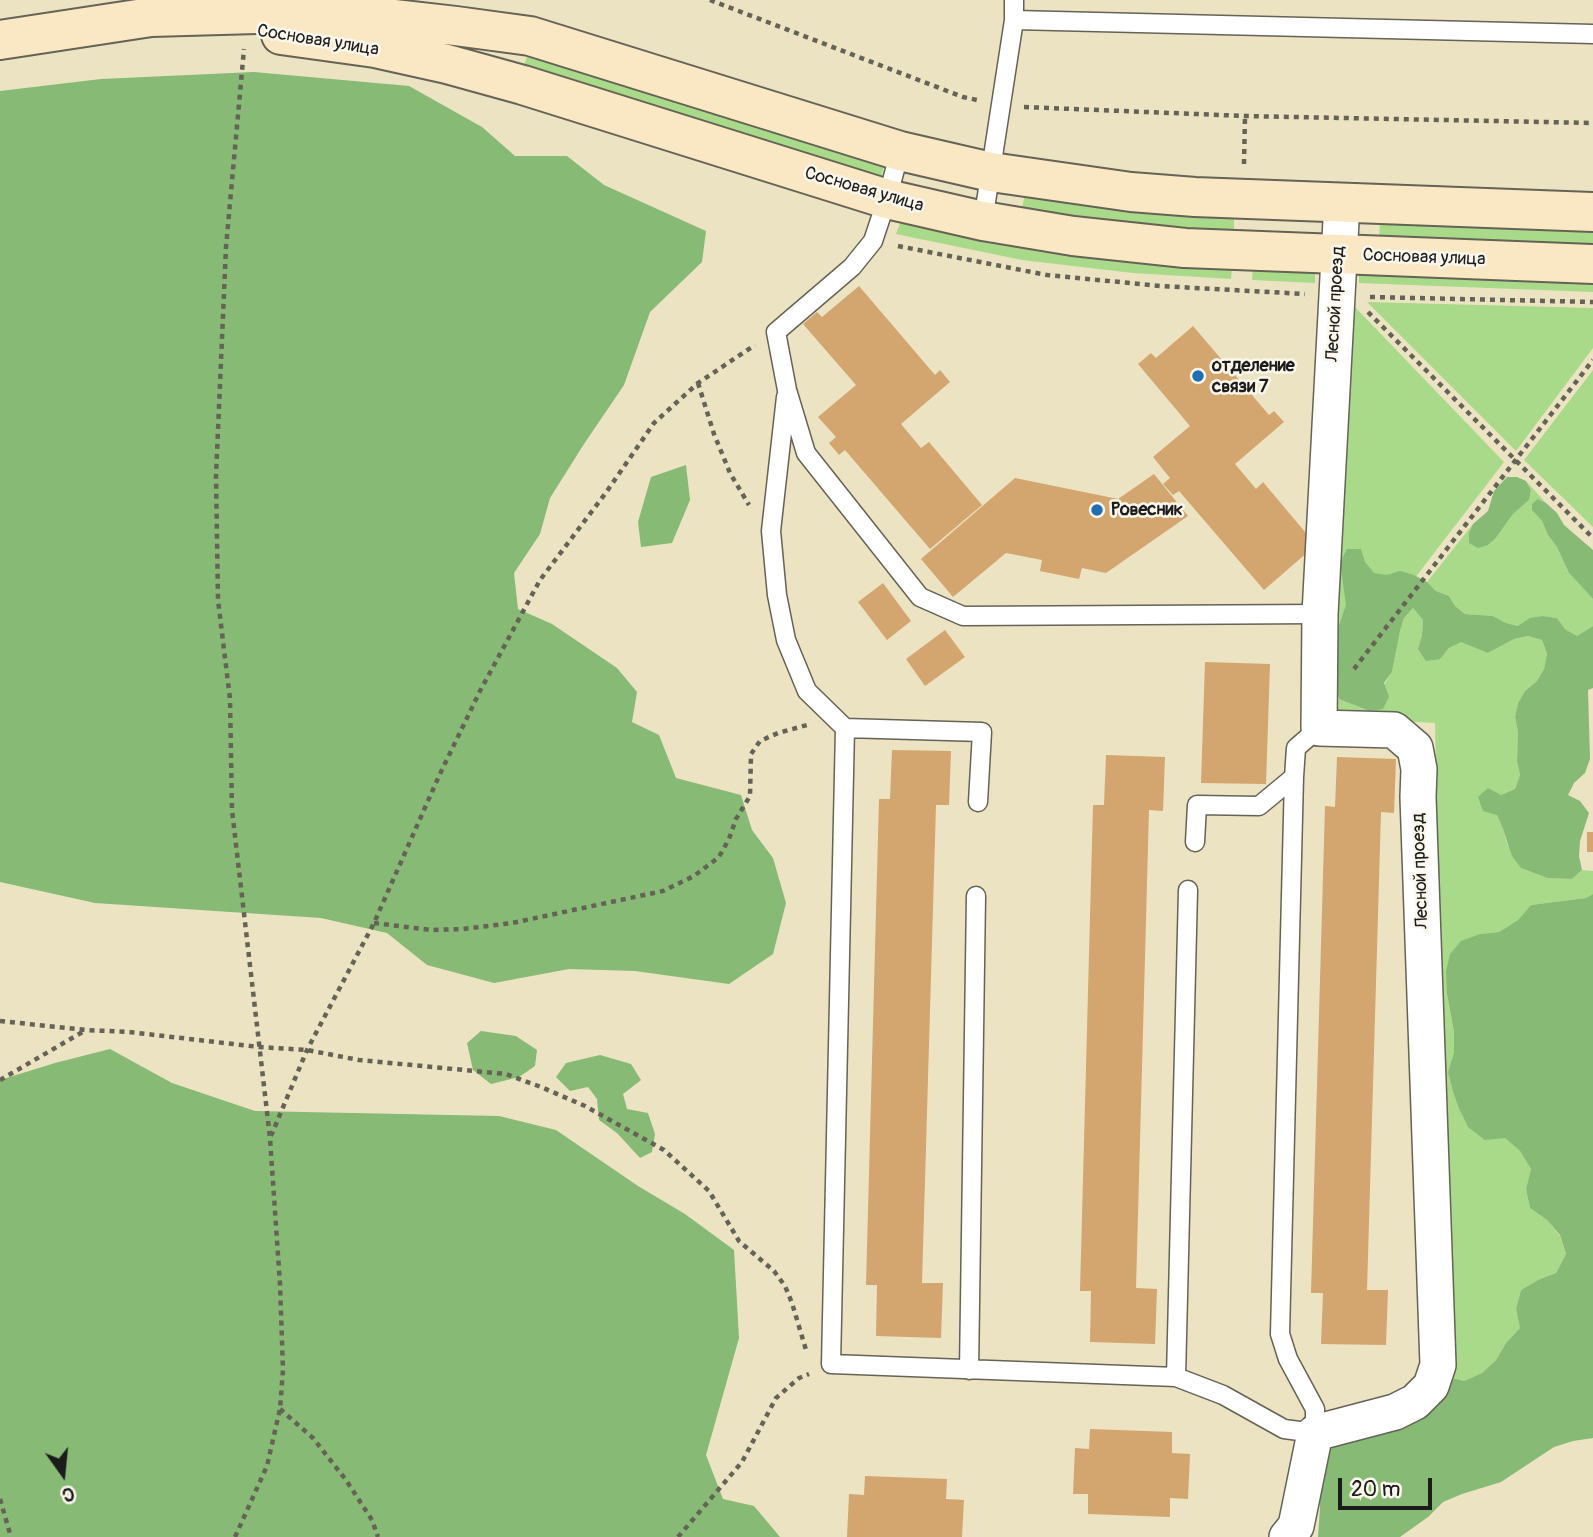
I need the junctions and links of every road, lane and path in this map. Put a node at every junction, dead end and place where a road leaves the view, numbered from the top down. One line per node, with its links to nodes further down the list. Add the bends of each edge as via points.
1 (722, 0): 3 (path)
2 (1014, 0): 5 (lane)
3 (712, 1): 9 (path, via 963,97)
4 (150, 8): 7 (street, Сосновая улица); 11 (street, Сосновая улица, via 377,17 530,36); 13 (street, Сосновая улица, via 447,65)
5 (1014, 20): 6 (lane); 9 (lane)
6 (1593, 34)
7 (0, 40)
8 (242, 59): 40 (path, via 226,247 216,490 218,600 230,699 232,810)
9 (1000, 106): 10 (path); 12 (lane)
10 (1593, 123)
11 (900, 151): 12 (street, Сосновая улица); 13 (lane)
12 (991, 172): 14 (street, Сосновая улица, via 1130,192); 16 (lane)
13 (887, 199): 16 (street, Сосновая улица); 20 (lane, via 873,241 852,267)
14 (1342, 202): 15 (street, Сосновая улица); 17 (street, Лесной проезд)
15 (1593, 212)
16 (983, 221): 17 (street, Сосновая улица, via 1185,248)
17 (1338, 255): 18 (street, Сосновая улица); 27 (street, Лесной проезд)
18 (1593, 264)
19 (1362, 306): 24 (path)
20 (776, 332): 22 (path); 23 (lane)
21 (1593, 359): 24 (path)
22 (698, 383): 25 (path, via 730,473); 37 (path, via 654,423 540,580 480,691)
23 (787, 390): 25 (lane); 27 (lane, via 806,453 920,597 963,616)
24 (1516, 460): 26 (path); 28 (path)
25 (771, 531): 29 (lane, via 786,640 807,691)
26 (1593, 538)
27 (1320, 614): 30 (street, Лесной проезд)
28 (1352, 673)
29 (828, 711): 31 (lane); 37 (path, via 806,725 760,741 751,754 750,796 719,857 663,891 463,929)
30 (1319, 727): 32 (lane, via 1296,748); 48 (street, Лесной проезд, via 1394,730 1415,748 1419,769 1438,1365 1431,1387 1415,1402 1395,1412)
31 (845, 728): 33 (lane, via 982,732); 44 (lane)
32 (1294, 777): 34 (lane, via 1259,806 1196,805); 48 (lane, via 1280,1334 1315,1409)
33 (978, 802)
34 (1195, 842)
35 (1188, 890): 46 (lane)
36 (976, 896): 45 (lane)
37 (374, 923): 41 (path)
38 (0, 1021): 39 (path)
39 (86, 1030): 40 (path); 42 (path)
40 (260, 1047): 41 (path); 43 (path)
41 (307, 1050): 43 (path); 44 (path, via 359,1060 506,1074 585,1106 664,1150 709,1191 739,1241 774,1271 792,1303 804,1348 810,1356)
42 (0, 1080)
43 (270, 1138): 47 (path, via 283,1370)
44 (831, 1364): 45 (lane); 53 (path, via 799,1378 776,1398 743,1462)
45 (969, 1370): 46 (lane)
46 (1176, 1377): 48 (lane, via 1223,1395 1284,1429)
47 (280, 1409): 51 (path, via 267,1466); 52 (path, via 313,1438 346,1480)
48 (1315, 1433): 54 (street, via 1297,1526)
49 (0, 1499): 50 (path)
50 (10, 1537)
51 (235, 1537)
52 (378, 1537)
53 (678, 1537)
54 (1287, 1537)

